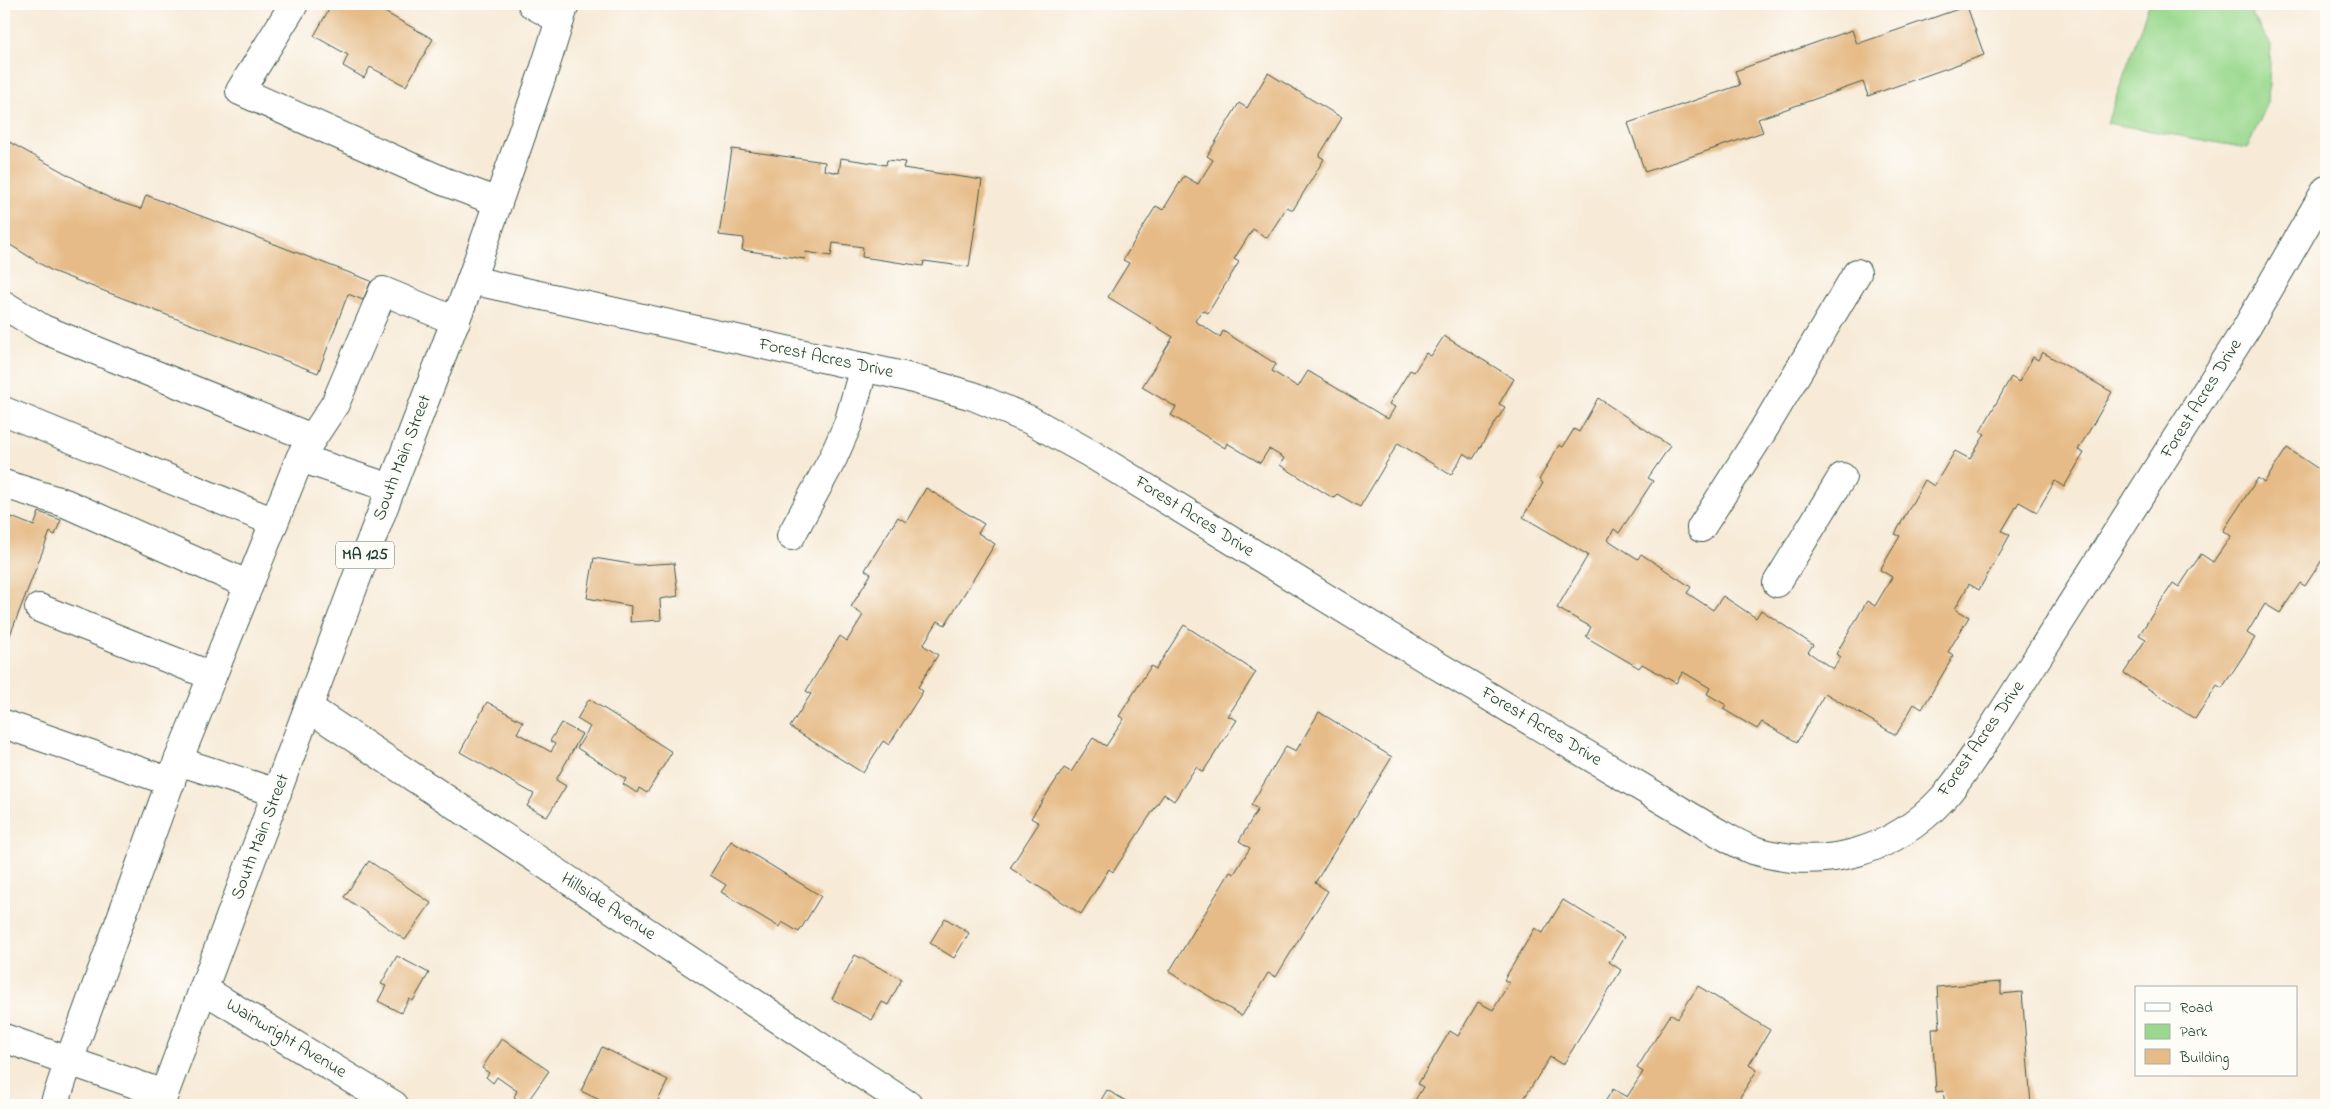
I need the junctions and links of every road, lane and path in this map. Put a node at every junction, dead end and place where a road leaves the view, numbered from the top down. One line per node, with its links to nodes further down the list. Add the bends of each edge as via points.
1 (294, 4): 5 (street, via 240,91)
2 (532, 4): 3 (street)
3 (562, 12): 5 (street, South Main Street / MA 125)
4 (2326, 190): 10 (street, Forest Acres Drive, via 2247,327 1982,745 1944,797 1892,840 1860,852 1822,859 1790,858 1752,850 1708,827 1030,420 973,396)
5 (498, 202): 7 (street, South Main Street / MA 125)
6 (1857, 273): 17 (street)
7 (471, 280): 9 (street, South Main Street / MA 125); 10 (street, Forest Acres Drive)
8 (4, 305): 12 (street, via 43,329)
9 (456, 322): 12 (street, via 383,291 335,404); 15 (street, South Main Street / MA 125)
10 (864, 367): 18 (street, via 833,458)
11 (4, 411): 16 (street)
12 (306, 448): 15 (street); 16 (street)
13 (1842, 477): 19 (street)
14 (4, 484): 20 (street, via 65,502)
15 (391, 488): 23 (street, South Main Street / MA 125)
16 (274, 522): 20 (street)
17 (1701, 528)
18 (791, 536)
19 (1777, 583)
20 (249, 585): 22 (street)
21 (39, 608): 22 (street)
22 (212, 676): 25 (street)
23 (309, 708): 26 (street, South Main Street / MA 125); 33 (street, Hillside Avenue)
24 (4, 724): 25 (street)
25 (175, 772): 26 (street); 29 (street)
26 (278, 793): 27 (street, South Main Street / MA 125)
27 (203, 989): 30 (street, South Main Street / MA 125); 32 (street, Wainwright Avenue)
28 (4, 1038): 29 (street)
29 (69, 1061): 30 (street); 31 (street)
30 (162, 1100)
31 (54, 1105)
32 (394, 1105)
33 (908, 1105)

